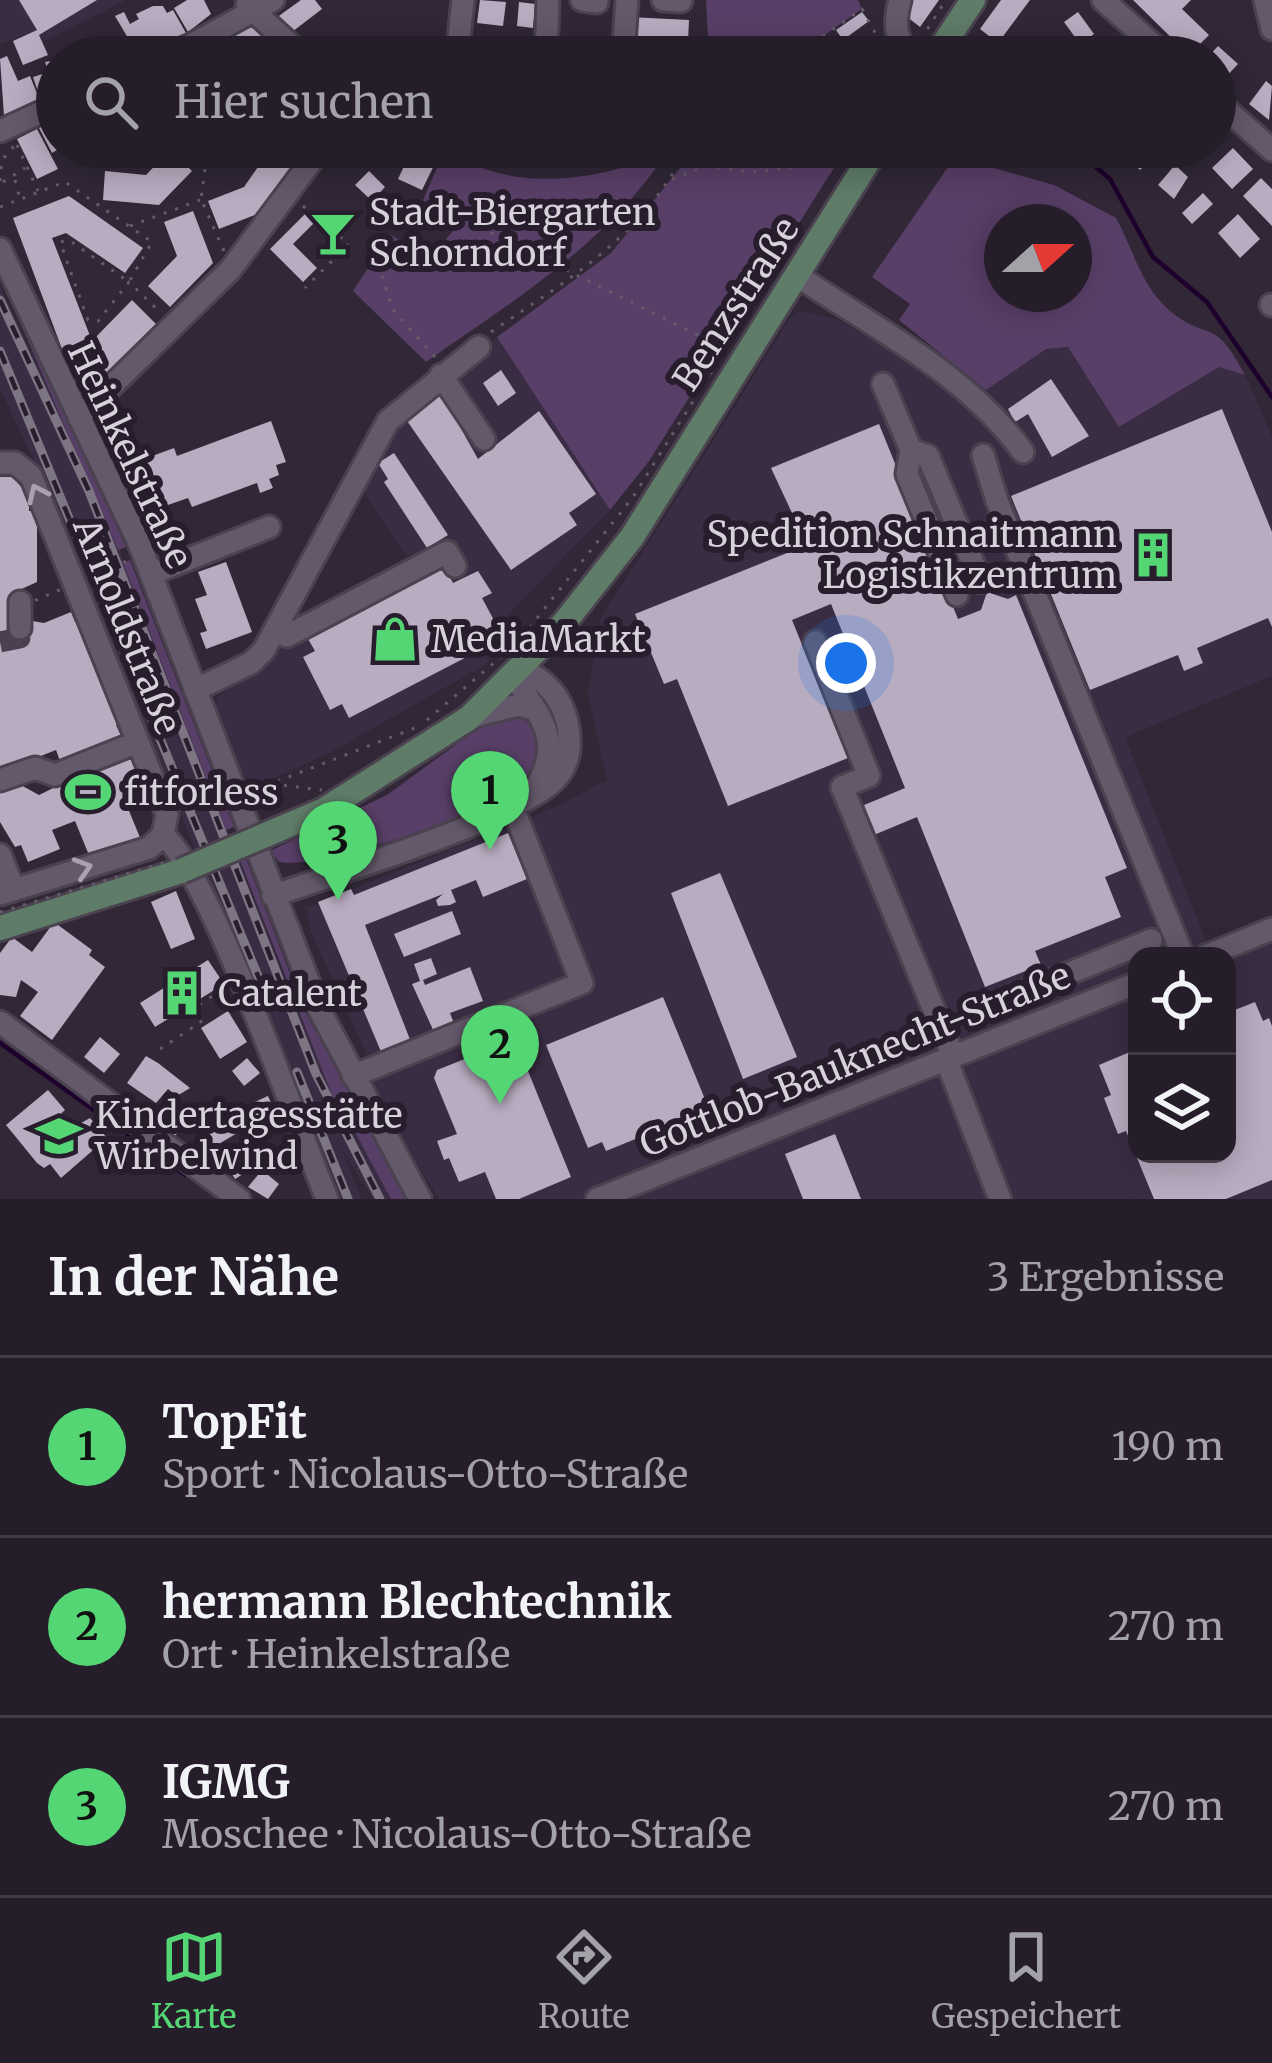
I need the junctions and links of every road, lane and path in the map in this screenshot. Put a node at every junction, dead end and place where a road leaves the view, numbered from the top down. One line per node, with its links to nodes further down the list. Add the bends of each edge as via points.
1 (463, 0): 15 (street)
2 (548, 0): 16 (street)
3 (627, 0): 17 (street)
4 (663, 0): 10 (street)
5 (900, 0): 20 (street, via 894,22)
6 (946, 0): 21 (path)
7 (973, 0): 22 (main road)
8 (1103, 0): 23 (street)
9 (1265, 0): 12 (street)
10 (681, 1)
11 (256, 4): 13 (street); 14 (street)
12 (1272, 28)
13 (203, 36)
14 (285, 36)
15 (459, 36)
16 (547, 36)
17 (624, 36)
18 (823, 36): 19 (path, via 862,9)
19 (890, 36)
20 (901, 36)
21 (924, 36)
22 (933, 36)
23 (1143, 36)
24 (36, 115): 26 (street)
25 (1236, 118): 27 (street)
26 (0, 131)
27 (1272, 150)
28 (27, 168): 37 (path); 37 (path, via 17,144 11,147); 38 (path)
29 (307, 168): 40 (street)
30 (676, 168): 36 (path)
31 (701, 168): 36 (path)
32 (722, 168): 33 (path)
33 (789, 168)
34 (865, 168): 50 (main road, Benzstraße)
35 (205, 169): 41 (path)
36 (670, 179): 49 (path, via 623,238)
37 (1, 182): 42 (path, via 15,179)
38 (38, 192): 39 (path, via 65,182); 42 (path)
39 (86, 196): 43 (path); 45 (path)
40 (286, 196): 47 (street); 48 (path, via 349,244)
41 (201, 199): 45 (path); 47 (path)
42 (20, 200): 44 (path)
43 (80, 204)
44 (0, 207)
45 (129, 226): 52 (path, via 152,242)
46 (0, 250): 58 (street, Heinkelstraße)
47 (231, 269): 54 (street)
48 (319, 274): 51 (path); 53 (path)
49 (572, 276): 55 (path); 56 (path, via 475,225 423,221 380,270 393,310); 78 (path, via 726,349 633,497 555,598)
50 (798, 276): 61 (street, via 964,387 993,410); 64 (main road, Benzstraße)
51 (326, 281)
52 (129, 282): 52 (path, via 92,323 59,239 69,240); 54 (path)
53 (305, 288)
54 (173, 325): 58 (street)
55 (479, 347): 56 (street)
56 (444, 373): 59 (street); 72 (street, via 388,421)
57 (883, 384): 60 (street)
58 (79, 418): 68 (street, Heinkelstraße)
59 (484, 439)
60 (911, 450): 69 (street, via 928,456); 70 (street, via 907,474)
61 (1023, 452)
62 (983, 455): 96 (street)
63 (0, 463): 79 (street, Arnoldstraße, one-way to 63, via 31,476)
64 (653, 500): 74 (main road, Benzstraße); 78 (main road, Benzstraße, via 555,619)
65 (269, 527): 68 (street)
66 (160, 547): 71 (path, bridge)
67 (454, 566): 72 (street, via 447,552 287,636)
68 (151, 574): 75 (street, Heinkelstraße)
69 (981, 582)
70 (957, 595)
71 (20, 608)
72 (276, 630): 75 (street, via 251,663)
73 (815, 642): 105 (street, via 869,776 842,787)
74 (521, 669): 76 (street); 77 (main road, Benzstraße); 86 (street, via 553,693 570,736 558,778)
75 (195, 690): 82 (street, Heinkelstraße)
76 (536, 710): 77 (street, via 518,705); 86 (street, via 551,741 547,769)
77 (470, 718): 78 (main road, Benzstraße)
78 (425, 735): 80 (path); 85 (main road, Benzstraße); 85 (path, via 270,784 321,790)
79 (138, 742): 83 (street, via 55,775 35,768); 87 (street, Arnoldstraße, via 167,814)
80 (393, 749)
81 (252, 770): 82 (street)
82 (230, 779): 91 (street, Heinkelstraße)
83 (0, 780)
84 (340, 787): 85 (path)
85 (324, 798): 93 (main road, Benzstraße, bridge, via 238,851)
86 (522, 802): 91 (street); 106 (street, via 582,982)
87 (163, 836): 90 (street, one-way to 87, via 148,848); 98 (street, Arnoldstraße, via 180,849)
88 (0, 854): 90 (street)
89 (167, 862): 92 (path, bridge)
90 (7, 892)
91 (273, 896): 106 (street, Heinkelstraße)
92 (0, 912)
93 (0, 928)
94 (1272, 929): 97 (street)
95 (1150, 940): 100 (street)
96 (1179, 947)
97 (1228, 947)
98 (238, 980): 104 (path, via 193,1009 201,1022); 109 (street, Arnoldstraße)
99 (1128, 987): 103 (street, Gottlob-Bauknecht-Straße)
100 (1020, 993): 101 (street); 103 (street)
101 (971, 1013)
102 (0, 1022): 107 (street)
103 (1031, 1025): 105 (street, Gottlob-Bauknecht-Straße)
104 (160, 1049)
105 (949, 1058): 111 (street, Gottlob-Bauknecht-Straße); 112 (street)
106 (353, 1076): 110 (street, Heinkelstraße)
107 (213, 1191): 108 (street)
108 (239, 1199)
109 (327, 1199)
110 (420, 1199)
111 (597, 1199)
112 (1000, 1199)

